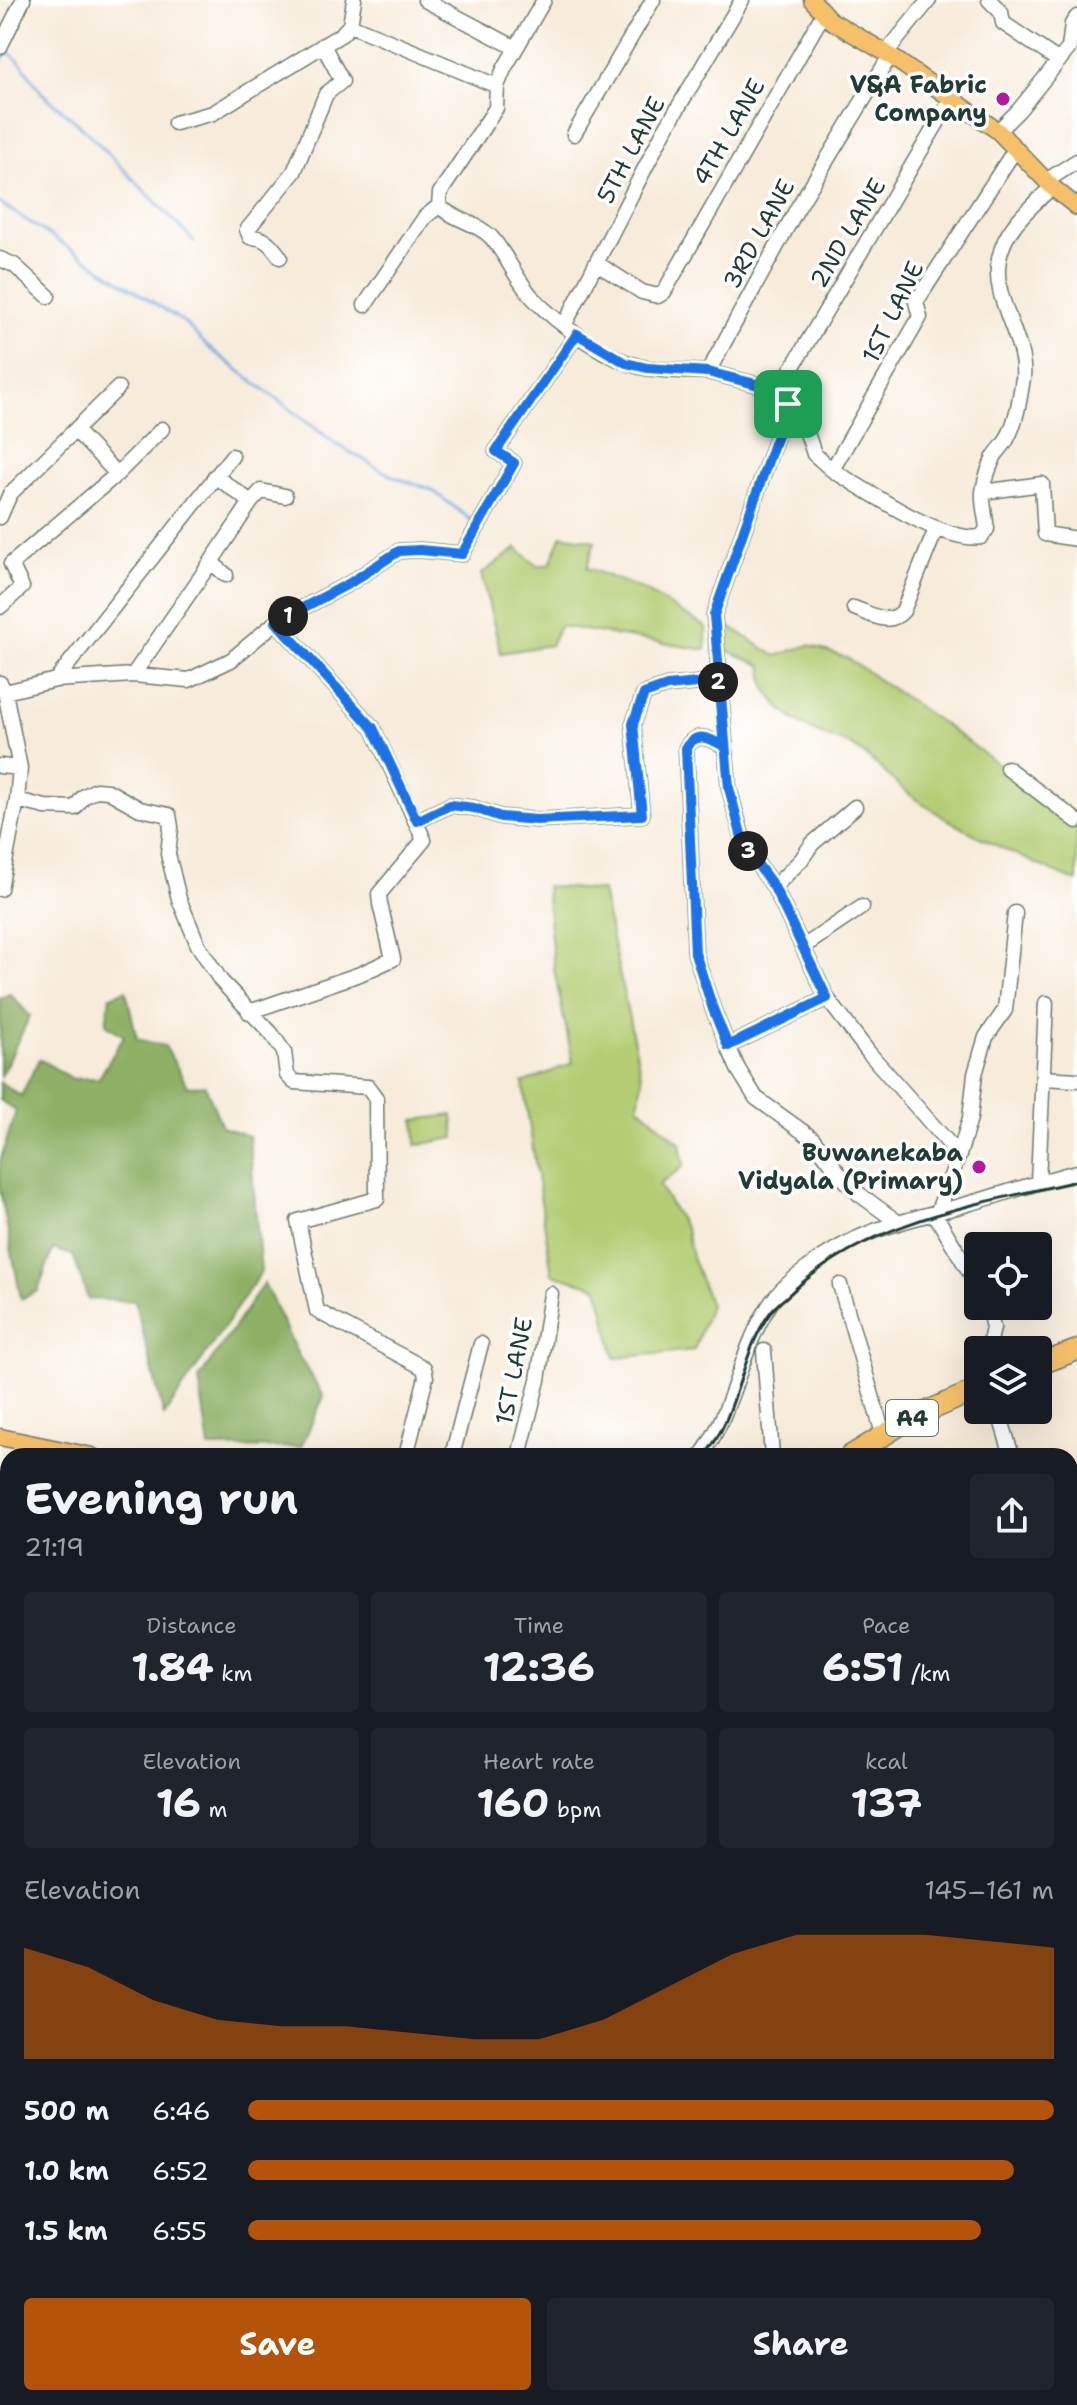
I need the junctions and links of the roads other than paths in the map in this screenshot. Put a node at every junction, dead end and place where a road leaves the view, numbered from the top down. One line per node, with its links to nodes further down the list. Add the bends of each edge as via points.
1 (23, 0): 13 (street)
2 (354, 0): 11 (street)
3 (425, 0): 14 (street)
4 (544, 0): 14 (street)
5 (653, 0): 21 (street)
6 (742, 0): 29 (street, 5TH LANE, via 663,133)
7 (929, 0): 15 (street, 3RD LANE)
8 (989, 0): 16 (street, via 1001,12 1003,23)
9 (817, 7): 15 (main road); 29 (street, 4TH LANE, via 664,292 642,292)
10 (1077, 17): 16 (street, via 1069,48)
11 (350, 25): 12 (street); 17 (street)
12 (323, 45): 19 (street, via 213,113); 27 (street, via 342,81 326,94 294,172 247,230 250,237 268,241)
13 (0, 47)
14 (516, 48): 17 (street)
15 (888, 55): 18 (main road); 34 (street, 3RD LANE)
16 (1059, 61): 20 (street)
17 (497, 86): 25 (street, via 496,108 440,193)
18 (952, 98): 20 (main road); 36 (street, 2ND LANE)
19 (175, 123)
20 (998, 131): 22 (main road)
21 (574, 134)
22 (1016, 148): 24 (main road); 41 (street, 1ST LANE, via 916,302 920,317)
23 (1077, 161): 24 (street)
24 (1049, 184): 26 (main road); 44 (street, via 1014,225 999,259 999,285 1023,361 1023,377 1016,416)
25 (439, 206): 31 (street, via 425,217); 32 (street, via 491,238 532,297)
26 (1077, 207)
27 (280, 257)
28 (0, 259): 30 (street)
29 (596, 263): 32 (street, 5TH LANE)
30 (48, 296)
31 (365, 305)
32 (565, 324): 33 (street)
33 (577, 334): 34 (street, via 626,363); 54 (street, via 496,451 514,463 462,554 399,551)
34 (708, 372): 36 (street)
35 (118, 388): 39 (street)
36 (779, 390): 37 (street)
37 (788, 404): 41 (street, via 801,415 814,454); 57 (street, via 714,615)
38 (162, 429): 42 (street)
39 (76, 431): 42 (street); 47 (street, via 10,494)
40 (232, 456): 43 (street)
41 (832, 470): 48 (street)
42 (117, 474): 52 (street, via 11,564 22,587)
43 (215, 476): 46 (street); 56 (street)
44 (983, 492): 48 (street, via 987,529 981,537); 49 (street, via 1042,484 1045,534)
45 (285, 496): 46 (street, via 261,491)
46 (251, 502): 50 (street)
47 (0, 517)
48 (936, 529): 53 (street, via 896,619)
49 (1077, 539)
50 (211, 562): 51 (street); 55 (street)
51 (226, 575)
52 (0, 607)
53 (854, 608)
54 (276, 622): 55 (street, via 231,660 189,680); 65 (street, via 373,728)
55 (133, 675): 56 (street)
56 (56, 680): 58 (street)
57 (718, 681): 59 (street); 65 (street, via 644,694 633,724 642,815 536,820 450,805)
58 (3, 688): 61 (street)
59 (724, 746): 67 (street, via 745,847); 75 (street, via 698,737 686,748 695,953)
60 (0, 766): 61 (street)
61 (20, 768): 63 (street)
62 (1007, 768): 66 (street)
63 (17, 800): 68 (street); 74 (street, via 75,808 96,790 108,791 140,809 169,815 168,854 179,899 198,945)
64 (855, 807): 67 (street)
65 (417, 821): 74 (street, via 424,840 379,894 393,959)
66 (1077, 821)
67 (774, 887): 71 (street)
68 (0, 889)
69 (862, 907): 71 (street)
70 (1015, 913): 78 (street, via 1005,1010 986,1037)
71 (803, 947): 72 (street)
72 (827, 998): 75 (street); 78 (street)
73 (1046, 1003): 76 (street)
74 (249, 1012): 95 (street, via 284,1052 287,1075 294,1082 368,1087 376,1098 377,1199 298,1221 317,1311 424,1368)
75 (728, 1046): 82 (street, via 756,1098 813,1139 859,1194)
76 (1043, 1078): 77 (street); 80 (street)
77 (1077, 1080)
78 (959, 1155): 81 (street)
79 (1077, 1172): 80 (street)
80 (1038, 1182): 81 (street)
81 (937, 1212): 82 (street); 83 (street)
82 (896, 1221): 98 (street, via 850,1239 785,1286 745,1351 718,1430)
83 (964, 1263)
84 (840, 1285): 92 (street)
85 (551, 1294): 97 (street, 1ST LANE)
86 (481, 1344): 96 (street)
87 (1077, 1350): 89 (highway)
88 (764, 1351): 99 (street)
89 (1052, 1360)
90 (964, 1395): 92 (highway, A4)
91 (1002, 1424): 101 (street)
92 (883, 1434): 100 (highway, A4)
93 (0, 1437): 94 (main road)
94 (53, 1448)
95 (408, 1448)
96 (454, 1448)
97 (521, 1448)
98 (706, 1448)
99 (771, 1448)
100 (862, 1448)
101 (1010, 1448)

